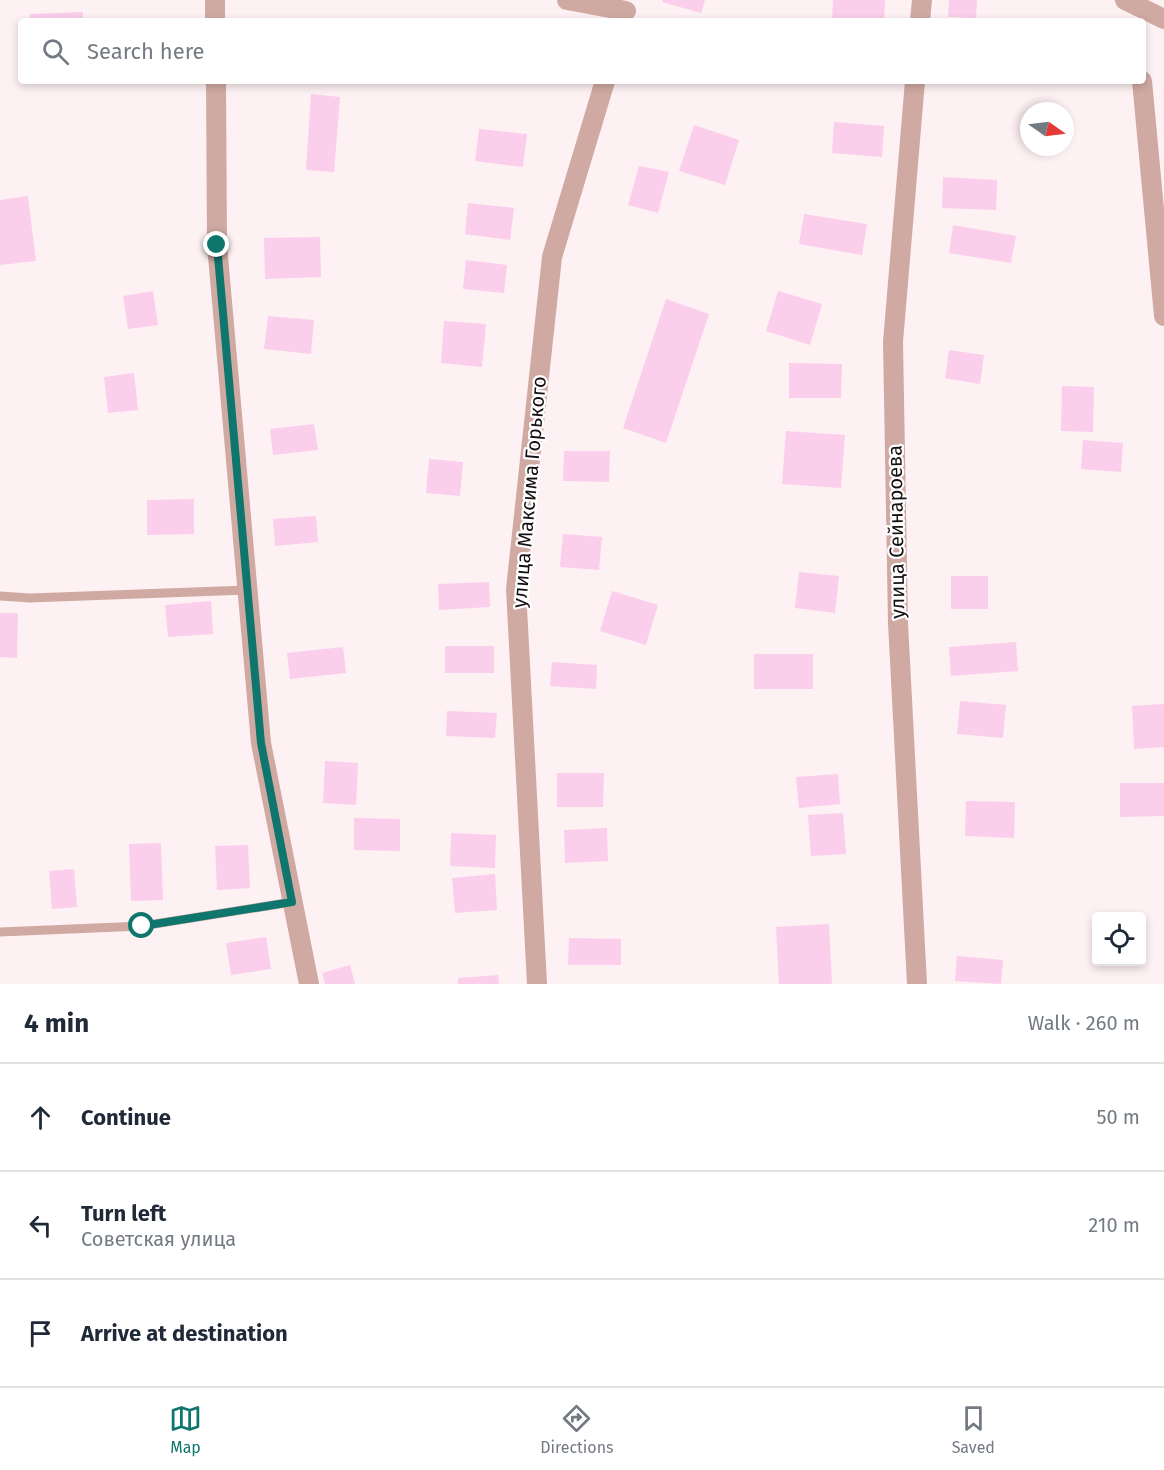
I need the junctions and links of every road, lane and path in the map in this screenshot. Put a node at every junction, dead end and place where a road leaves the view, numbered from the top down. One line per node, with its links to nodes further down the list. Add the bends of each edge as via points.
1 (215, 0): 6 (street)
2 (567, 0): 5 (street)
3 (922, 0): 7 (street)
4 (1132, 9): 8 (street)
5 (626, 11)
6 (215, 18)
7 (920, 18)
8 (1164, 19)
9 (216, 84): 14 (street, via 217,245)
10 (604, 84): 19 (street, улица Максима Горького, via 552,257 516,588)
11 (915, 84): 20 (street, улица Сейнароева, via 893,342 898,623)
12 (1142, 84): 13 (street)
13 (1164, 316)
14 (247, 590): 15 (lane); 16 (street, via 261,743)
15 (0, 596)
16 (292, 902): 17 (lane, via 142,926); 18 (street)
17 (0, 932)
18 (309, 984)
19 (537, 984)
20 (917, 984)

